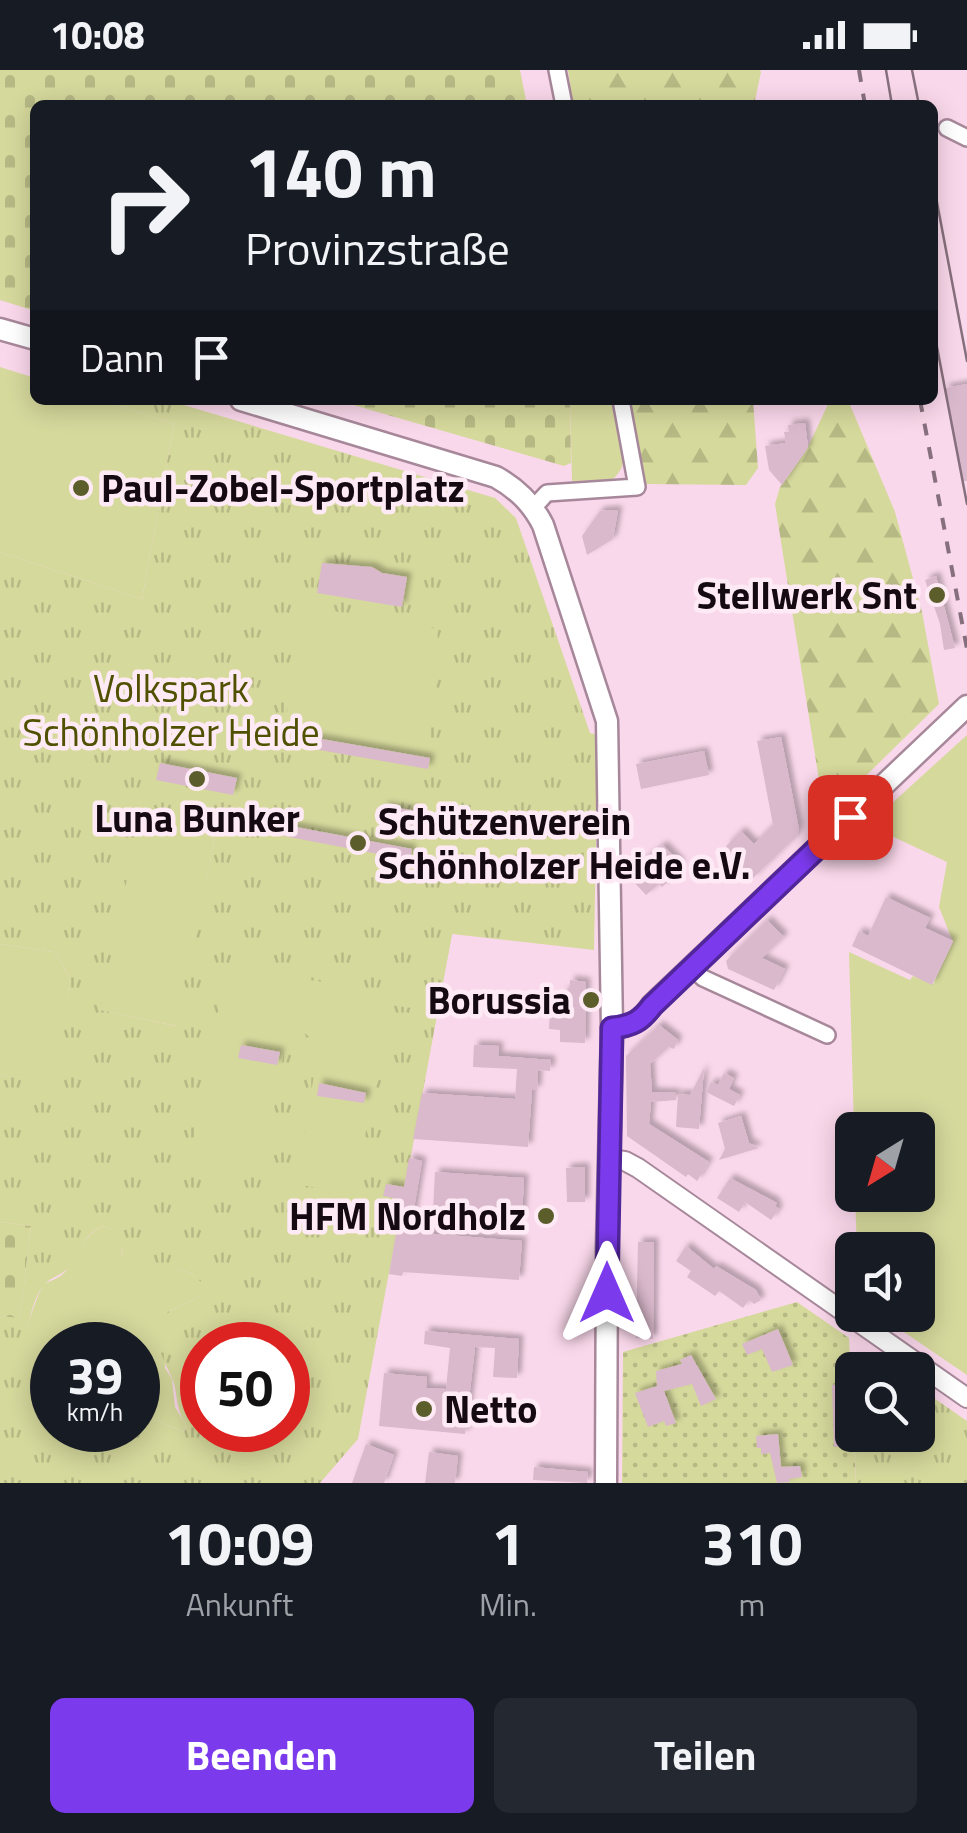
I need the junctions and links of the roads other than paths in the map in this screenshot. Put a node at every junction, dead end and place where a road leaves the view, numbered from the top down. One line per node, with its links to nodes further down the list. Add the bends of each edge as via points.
1 (557, 70): 2 (street)
2 (563, 100)
3 (948, 128): 4 (street)
4 (967, 138)
5 (0, 328): 6 (main road)
6 (30, 337)
7 (258, 405): 9 (main road, via 496,477)
8 (621, 405): 9 (street, via 637,487 547,494)
9 (534, 507): 12 (main road, via 607,721)
10 (967, 706): 11 (main road)
11 (692, 967): 12 (main road, via 632,1025); 13 (street)
12 (612, 1020): 14 (main road)
13 (827, 1035)
14 (608, 1158): 15 (street, via 638,1168); 16 (main road)
15 (967, 1398)
16 (606, 1483)

